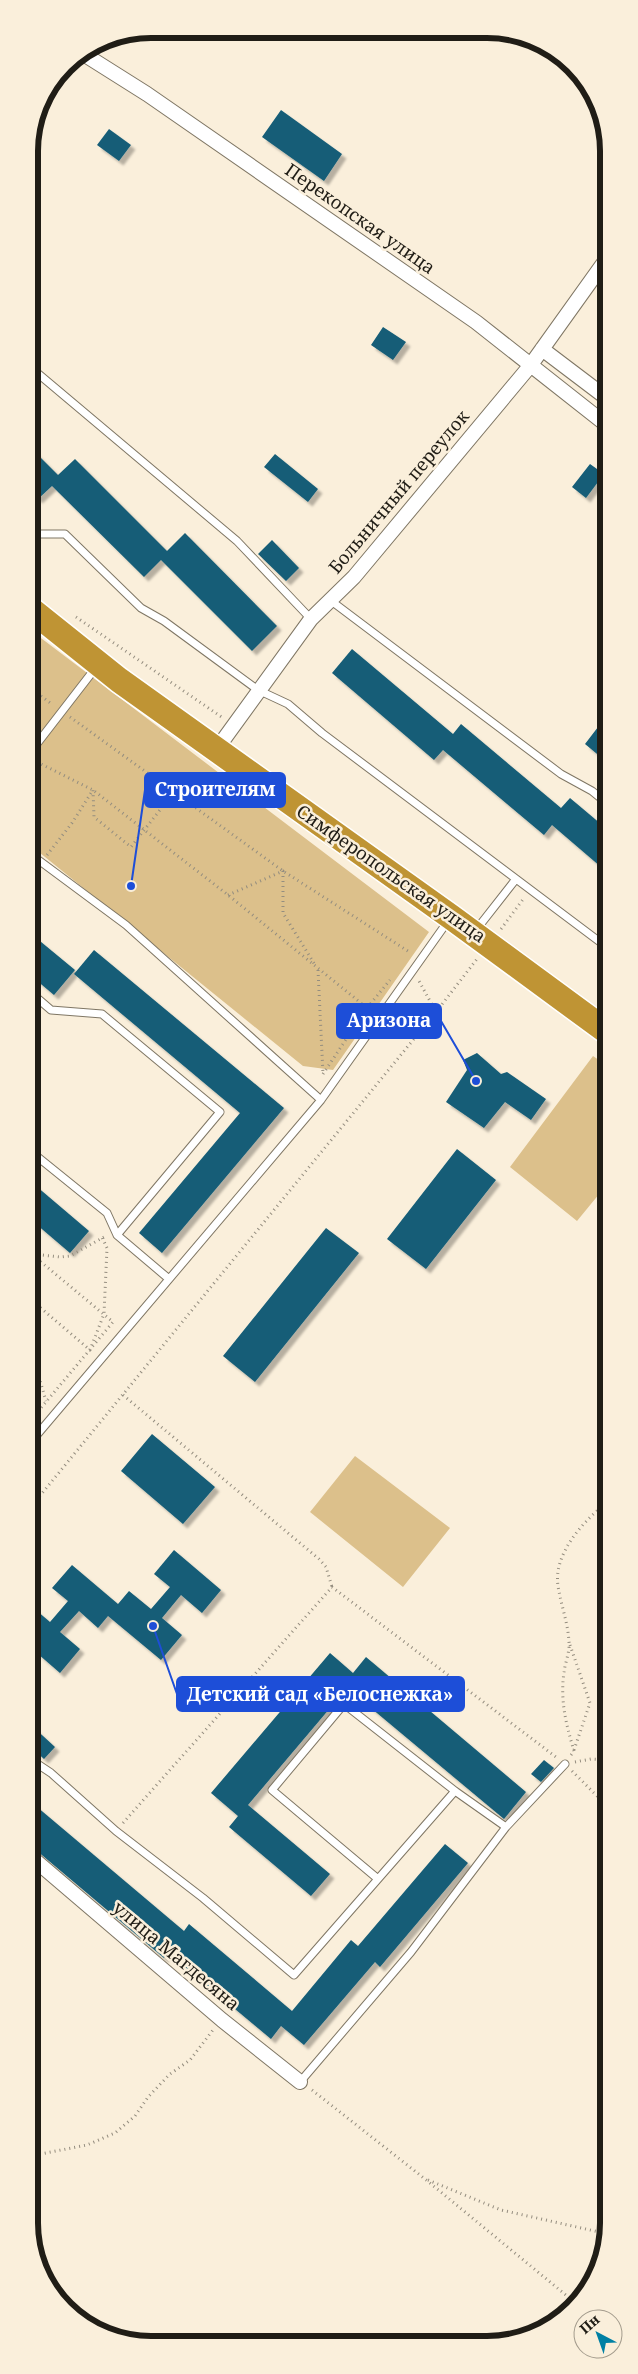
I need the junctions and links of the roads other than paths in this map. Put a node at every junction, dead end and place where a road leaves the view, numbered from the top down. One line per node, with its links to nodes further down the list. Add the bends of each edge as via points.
1 (88, 56): 4 (street, Перекопская улица, via 476,322)
2 (600, 268): 3 (street, Больничный переулок)
3 (542, 349): 4 (street, Больничный переулок); 6 (street)
4 (530, 366): 7 (street, Перекопская улица); 9 (street, Больничный переулок, via 354,577)
5 (38, 374): 11 (lane, via 237,541)
6 (600, 393)
7 (600, 420)
8 (38, 534): 13 (lane, via 65,534 141,608 164,621)
9 (330, 600): 11 (street, Больничный переулок); 16 (lane, via 561,774)
10 (38, 603): 12 (highway, Симферопольская улица)
11 (311, 619): 13 (street, Больничный переулок)
12 (99, 664): 14 (lane); 15 (highway, Симферопольская улица)
13 (258, 690): 15 (street, Больничный переулок); 18 (lane, via 288,704)
14 (38, 742)
15 (216, 750): 19 (highway, Симферопольская улица)
16 (600, 798)
17 (38, 861): 24 (lane, via 126,925)
18 (516, 879): 20 (lane); 21 (lane)
19 (451, 917): 20 (highway, Симферопольская улица); 24 (lane)
20 (473, 933): 23 (highway, Симферопольская улица)
21 (600, 942)
22 (38, 999): 26 (lane, via 51,1010 102,1014 220,1112)
23 (600, 1027)
24 (322, 1100): 27 (lane)
25 (38, 1157): 26 (lane, via 107,1213)
26 (117, 1235): 27 (lane)
27 (169, 1279): 28 (lane)
28 (38, 1434)
29 (38, 1764): 34 (lane, via 294,1975)
30 (565, 1764): 32 (lane)
31 (455, 1791): 32 (lane); 34 (lane); 34 (lane, via 344,1704 272,1790)
32 (506, 1827): 35 (lane, via 411,1952)
33 (38, 1863): 35 (street, улица Магдесяна)
34 (378, 1879)
35 (300, 2082)

